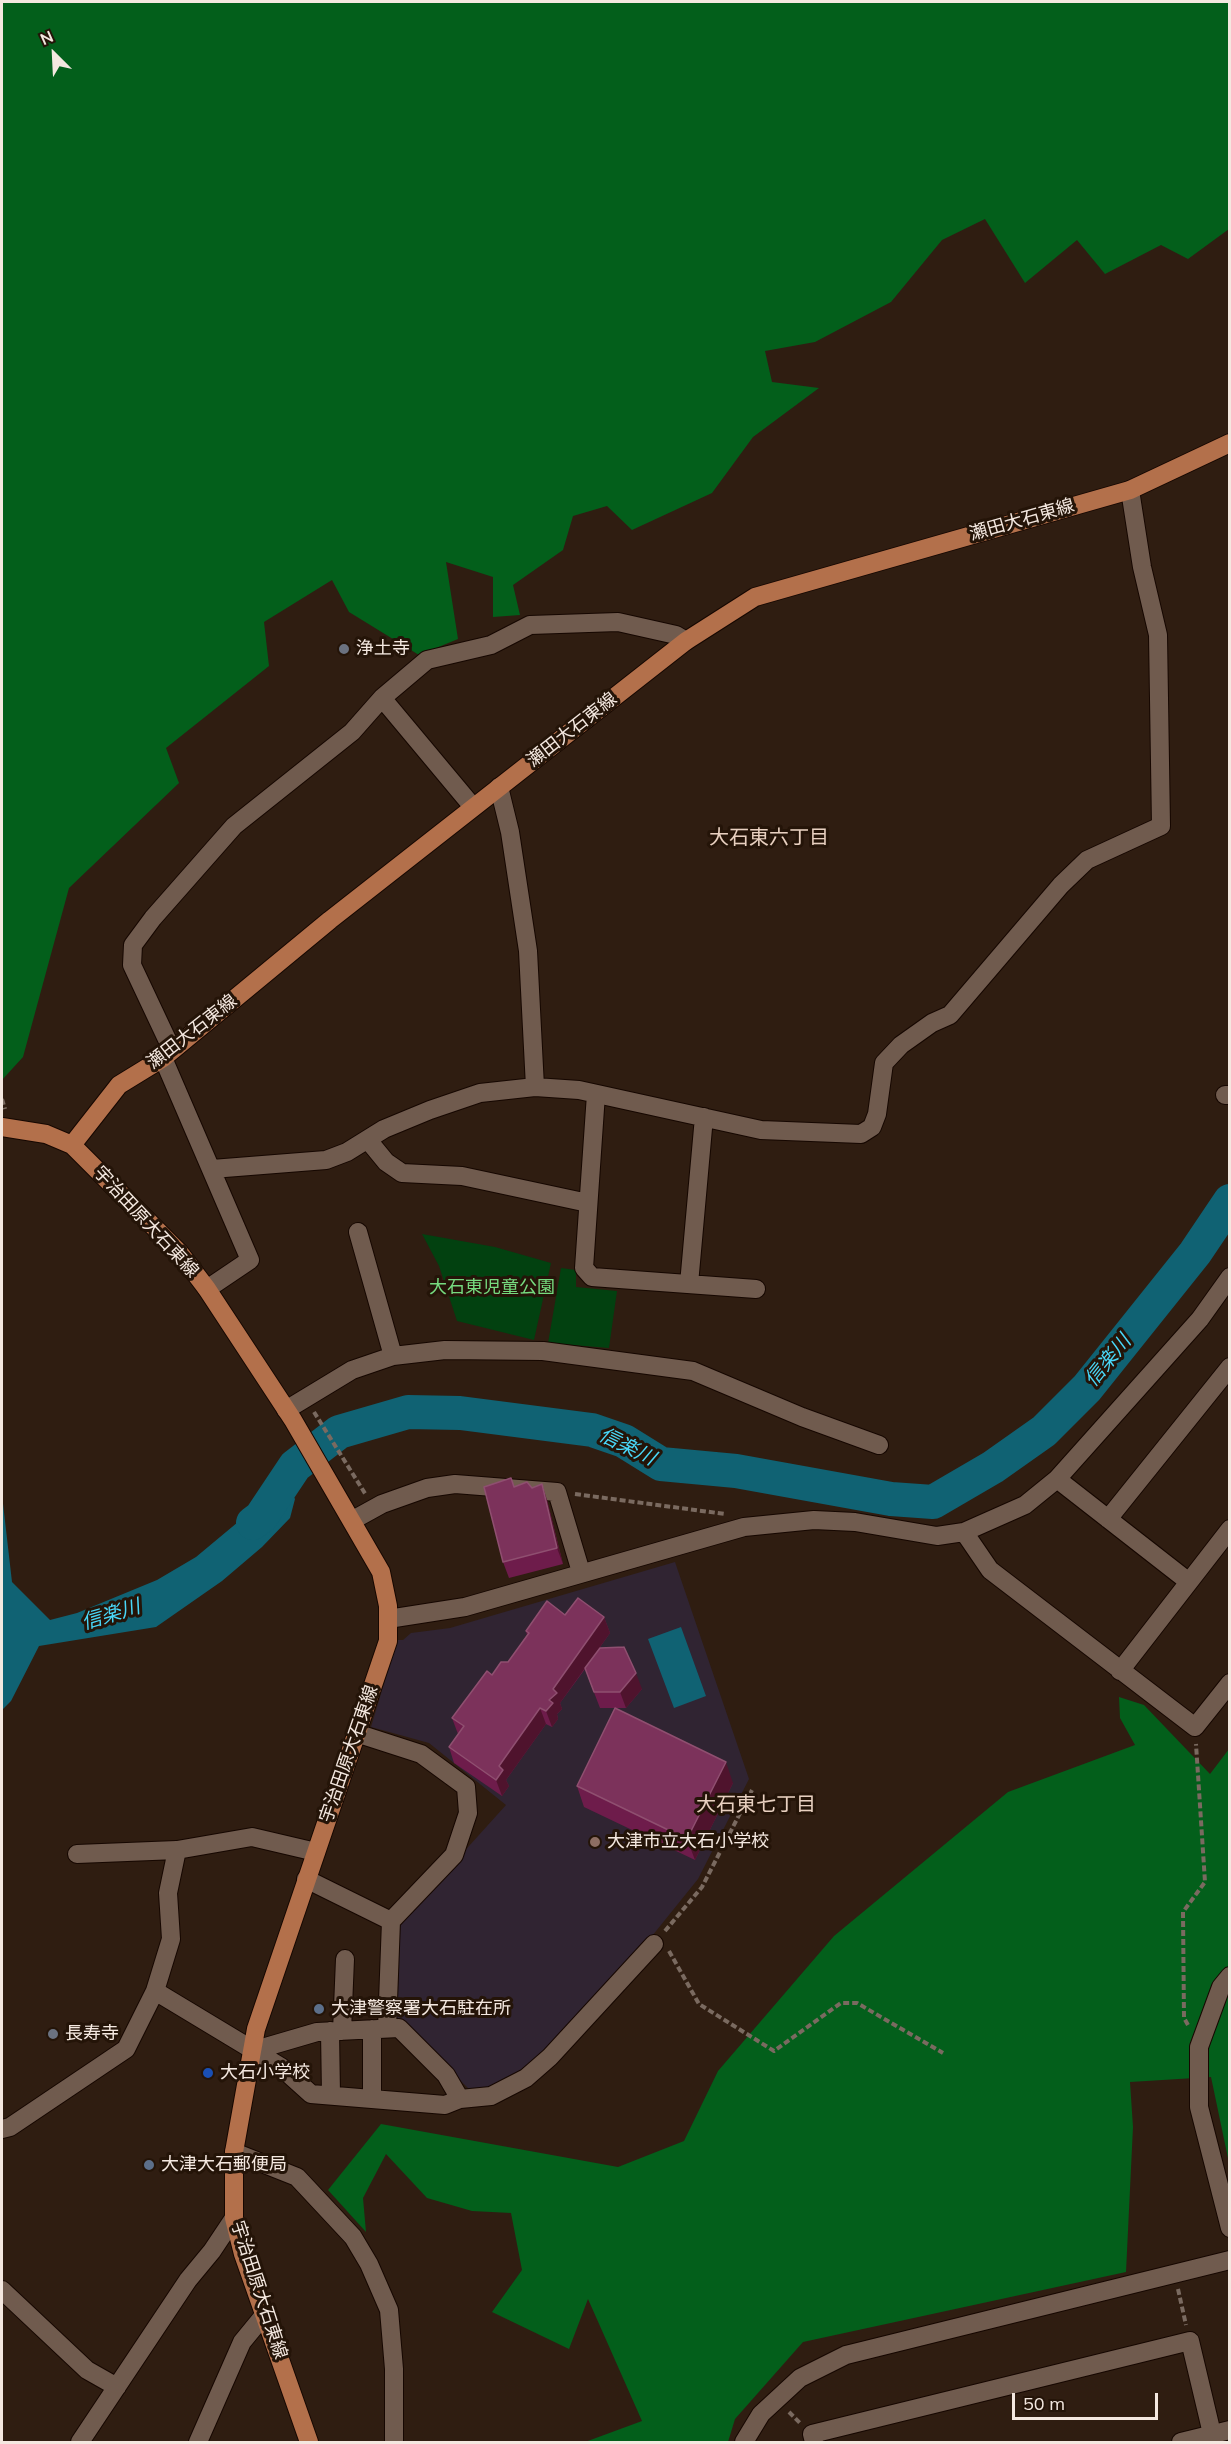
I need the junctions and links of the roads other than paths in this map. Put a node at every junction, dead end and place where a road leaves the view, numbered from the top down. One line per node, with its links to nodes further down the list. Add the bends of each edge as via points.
1 (1230, 443): 2 (main road, 瀬田大石東線)
2 (1130, 490): 3 (main road, 瀬田大石東線, via 755,597); 10 (street, via 1158,635 1161,826 1087,860 1060,885 950,1016 932,1023 901,1045 884,1063 872,1127 861,1134 794,1132 761,1130)
3 (686, 641): 4 (street, via 676,635 618,622 530,626 491,645 427,660); 5 (main road, 瀬田大石東線)
4 (382, 698): 6 (street); 7 (street, via 352,732 234,826 133,945 132,965)
5 (499, 787): 6 (main road, 瀬田大石東線); 8 (street, via 528,951)
6 (473, 807): 7 (main road, 瀬田大石東線)
7 (167, 1054): 13 (main road, 瀬田大石東線, via 119,1085); 14 (street)
8 (535, 1087): 9 (street); 12 (street, via 480,1093 430,1110)
9 (596, 1094): 10 (street); 15 (street)
10 (704, 1118): 18 (street)
11 (2, 1127): 13 (main road, via 46,1134)
12 (368, 1140): 14 (street, via 326,1160); 15 (street, via 386,1162 402,1173 462,1176)
13 (72, 1145): 19 (main road, 宇治田原大石東線, via 179,1252)
14 (212, 1169): 19 (street, via 250,1260)
15 (588, 1203): 18 (street, via 584,1268 592,1277)
16 (358, 1232): 21 (street)
17 (1230, 1277): 25 (street, via 1200,1319)
18 (689, 1284): 20 (street)
19 (207, 1289): 23 (main road, 宇治田原大石東線)
20 (756, 1289)
21 (393, 1356): 23 (street, via 352,1370); 24 (street, via 445,1350 543,1351 693,1371)
22 (1230, 1367): 27 (street)
23 (290, 1415): 26 (main road, 宇治田原大石東線)
24 (879, 1445)
25 (1057, 1479): 27 (street); 29 (street, via 1025,1504)
26 (349, 1513): 30 (street, via 436,1486 477,1485 557,1492); 32 (main road, 宇治田原大石東線, via 381,1572)
27 (1108, 1519): 31 (street)
28 (1230, 1530): 31 (street)
29 (964, 1532): 30 (street, via 938,1536 855,1522 814,1520 744,1527); 33 (street, via 990,1570)
30 (581, 1572): 32 (street, via 465,1607)
31 (1189, 1582): 33 (street)
32 (388, 1619): 35 (main road, 宇治田原大石東線, via 388,1641)
33 (1119, 1671): 34 (street, via 1195,1727)
34 (1230, 1683)
35 (356, 1733): 37 (main road, 宇治田原大石東線); 40 (street, via 421,1754 466,1787 468,1813 454,1855)
36 (177, 1850): 37 (street, via 252,1837); 38 (street); 44 (street, via 168,1893 171,1939)
37 (316, 1852): 39 (main road, 宇治田原大石東線)
38 (77, 1854)
39 (306, 1879): 40 (street); 47 (main road, 宇治田原大石東線)
40 (391, 1921): 45 (street)
41 (654, 1944): 50 (street, via 526,2078 491,2096)
42 (345, 1959): 46 (street)
43 (1230, 1976): 54 (street, via 1221,1987 1199,2047 1199,2107)
44 (155, 1991): 47 (street); 51 (street, via 126,2049)
45 (380, 2029): 46 (street); 49 (street); 50 (street, via 399,2028 446,2074)
46 (336, 2031): 47 (street, via 317,2032); 48 (street)
47 (252, 2051): 48 (street, via 281,2067 311,2094); 52 (main road, 宇治田原大石東線)
48 (331, 2096): 49 (street)
49 (372, 2099): 50 (street, via 445,2105)
50 (460, 2099)
51 (2, 2129)
52 (234, 2152): 53 (main road, 宇治田原大石東線); 64 (street, via 297,2177 353,2237 369,2264 390,2310)
53 (234, 2218): 57 (main road, 宇治田原大石東線); 58 (street)
54 (1230, 2228)
55 (1230, 2260): 65 (street, via 846,2355 800,2378 761,2414)
56 (2, 2290): 58 (street, via 87,2370)
57 (265, 2314): 62 (street, via 242,2342); 63 (main road, 宇治田原大石東線)
58 (117, 2387): 61 (street)
59 (1218, 2436): 60 (street, via 1190,2341); 66 (street)
60 (813, 2438)
61 (80, 2442)
62 (198, 2442)
63 (309, 2442)
64 (394, 2442)
65 (744, 2442)
66 (1181, 2442)

